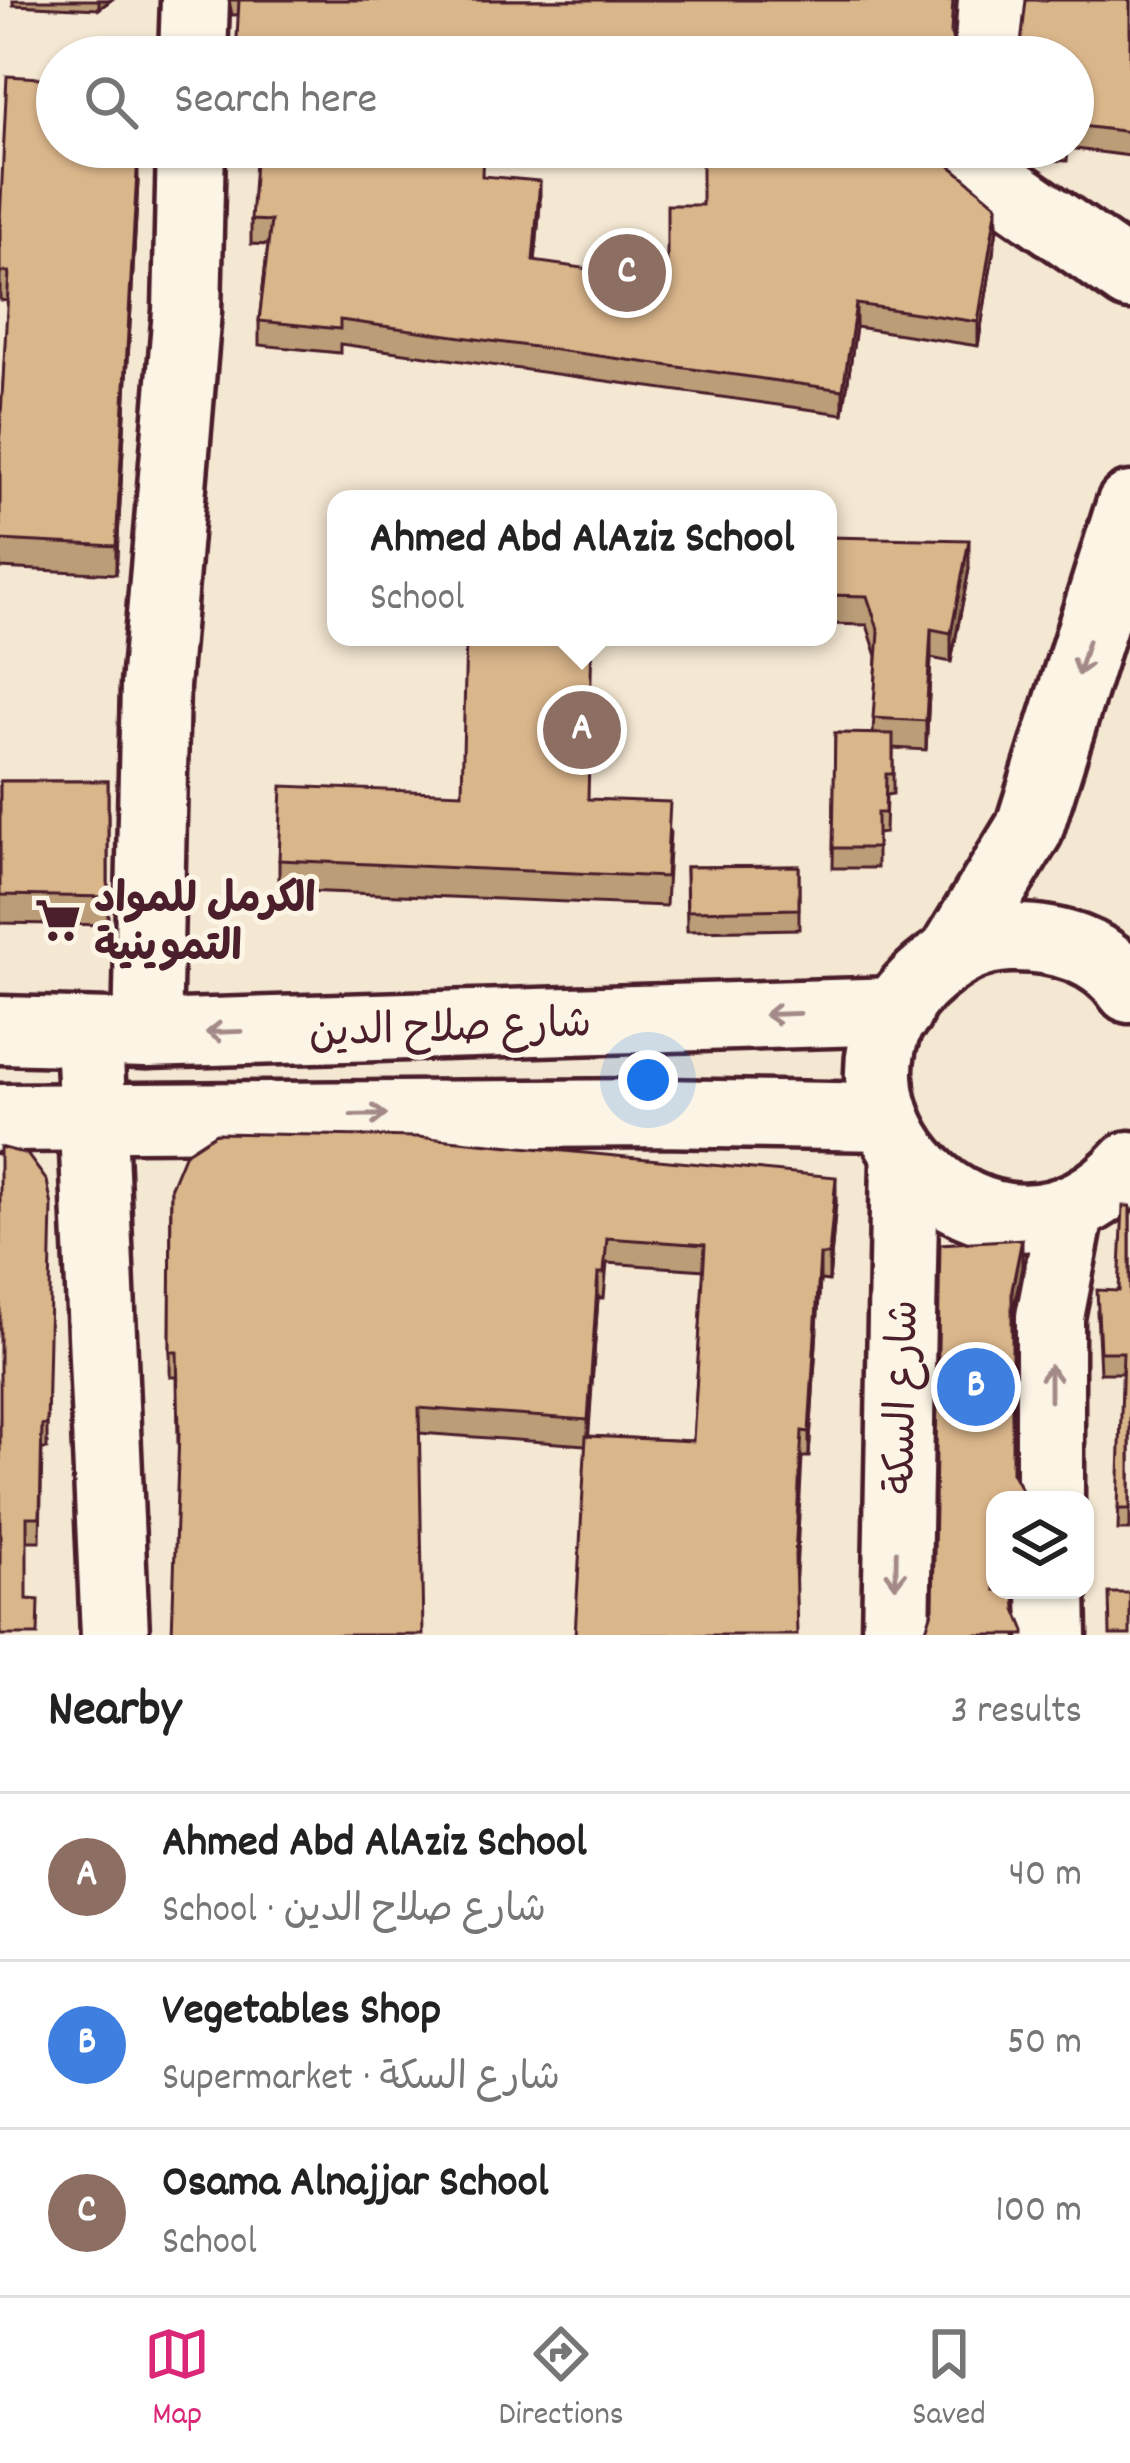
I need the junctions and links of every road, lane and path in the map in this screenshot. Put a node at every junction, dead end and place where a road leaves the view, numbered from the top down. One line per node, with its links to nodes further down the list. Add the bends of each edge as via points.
1 (195, 0): 3 (main road)
2 (992, 0): 4 (main road)
3 (194, 36)
4 (989, 36)
5 (191, 168): 13 (main road, via 188,310)
6 (981, 168): 7 (main road)
7 (1130, 276)
8 (1130, 506): 9 (main road, one-way to 9, via 1029,829)
9 (954, 952): 10 (main road, via 993,938 1040,937 1085,950); 11 (main road, via 914,986)
10 (1130, 988)
11 (899, 1011): 13 (main road, شارع صلاح الدين, one-way to 13); 16 (main road, شارع السكة, via 880,1071)
12 (0, 1030): 13 (main road, شارع صلاح الدين)
13 (118, 1034): 15 (main road)
14 (0, 1118): 15 (main road, شارع صلاح الدين)
15 (89, 1118): 16 (main road, شارع صلاح الدين, one-way to 16, via 656,1112); 21 (main road)
16 (896, 1138): 18 (main road, via 938,1192 980,1213 1025,1219); 22 (main road, شارع السكة, one-way to 22)
17 (1130, 1165): 18 (main road, via 1112,1186)
18 (1071, 1209): 19 (main road, one-way to 18, via 1050,1317)
19 (1050, 1491)
20 (1052, 1599): 23 (main road)
21 (115, 1635)
22 (896, 1635)
23 (1053, 1635)

